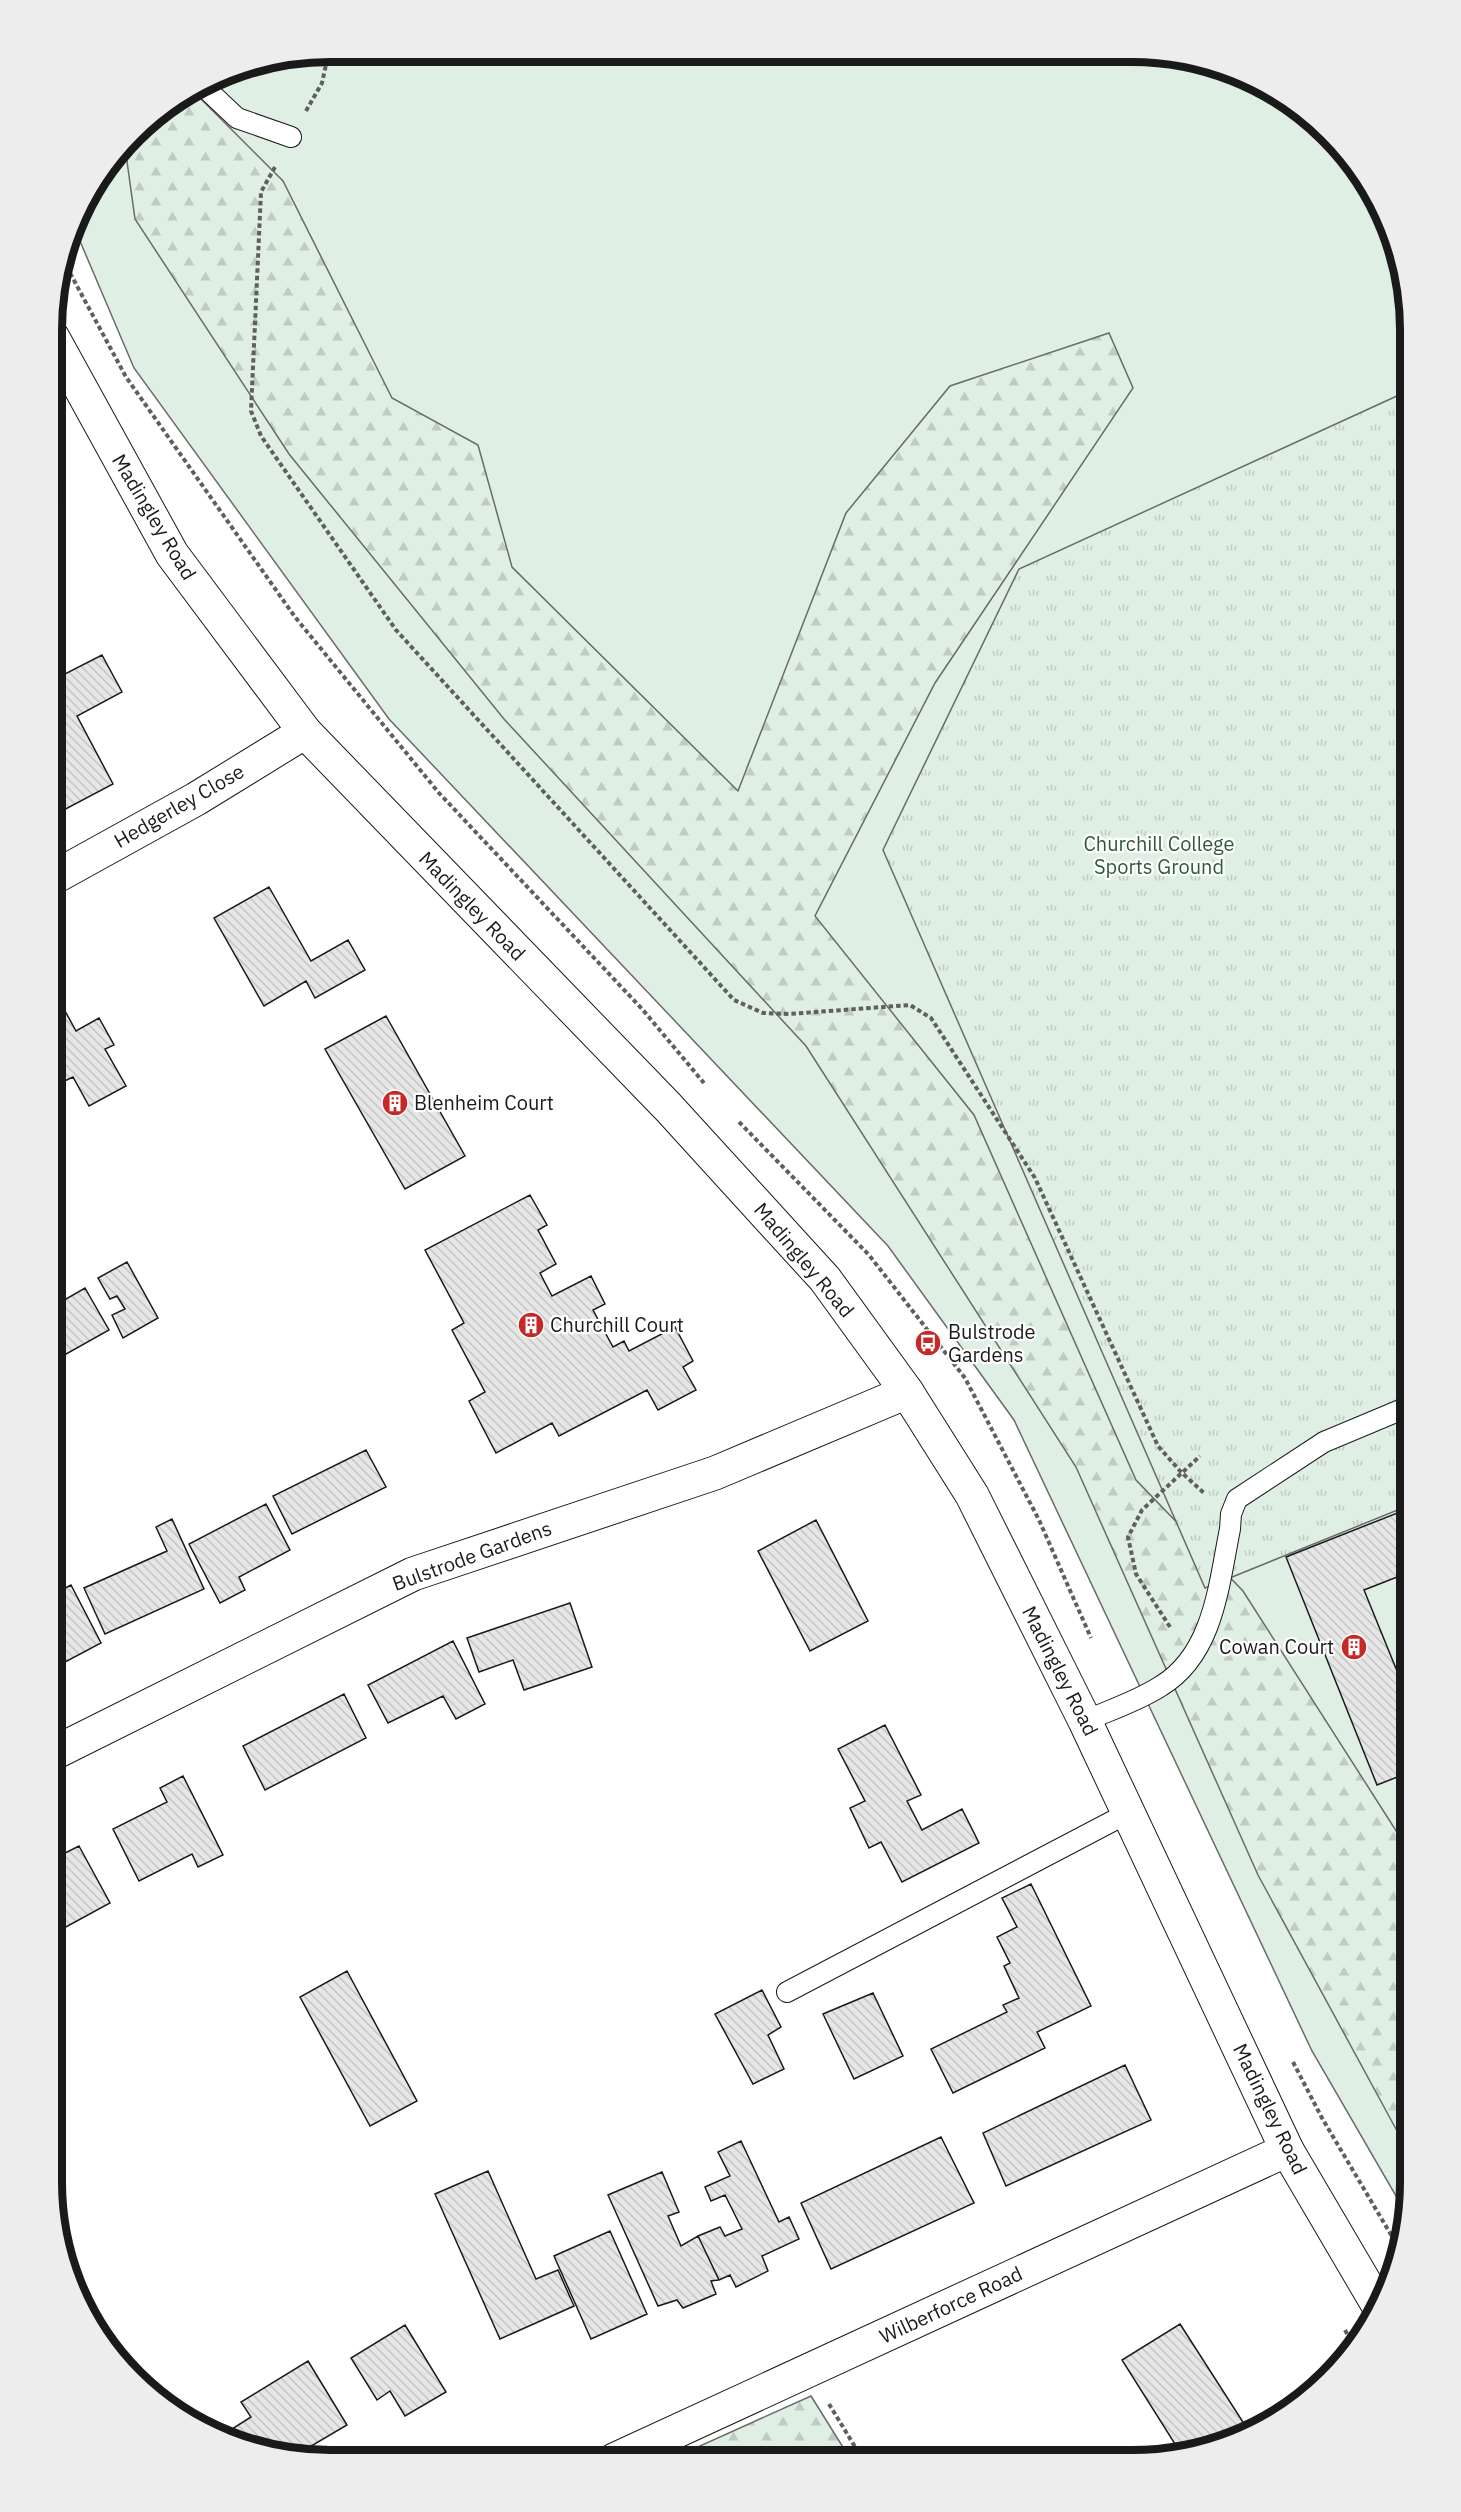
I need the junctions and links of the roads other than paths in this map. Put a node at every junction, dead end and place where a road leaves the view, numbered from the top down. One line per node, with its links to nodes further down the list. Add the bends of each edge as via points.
1 (208, 91): 2 (lane, via 237,118)
2 (291, 137)
3 (62, 354): 4 (main road, Madingley Road, via 172,554)
4 (305, 732): 5 (main road, Hedgerley Close, via 196,799); 6 (main road, Madingley Road, via 676,1116 825,1279)
5 (62, 873)
6 (908, 1392): 8 (main road, Madingley Road, via 972,1495); 9 (main road, Bulstrode Gardens, via 715,1473 413,1574)
7 (1400, 1410): 8 (lane, via 1324,1442 1237,1499 1211,1621 1186,1664 1162,1686)
8 (1085, 1721): 10 (main road, Madingley Road)
9 (62, 1749)
10 (1128, 1813): 11 (lane); 12 (main road, Madingley Road)
11 (787, 1992)
12 (1287, 2150): 13 (main road, Madingley Road); 14 (main road, Wilberforce Road)
13 (1374, 2297)
14 (636, 2450)

